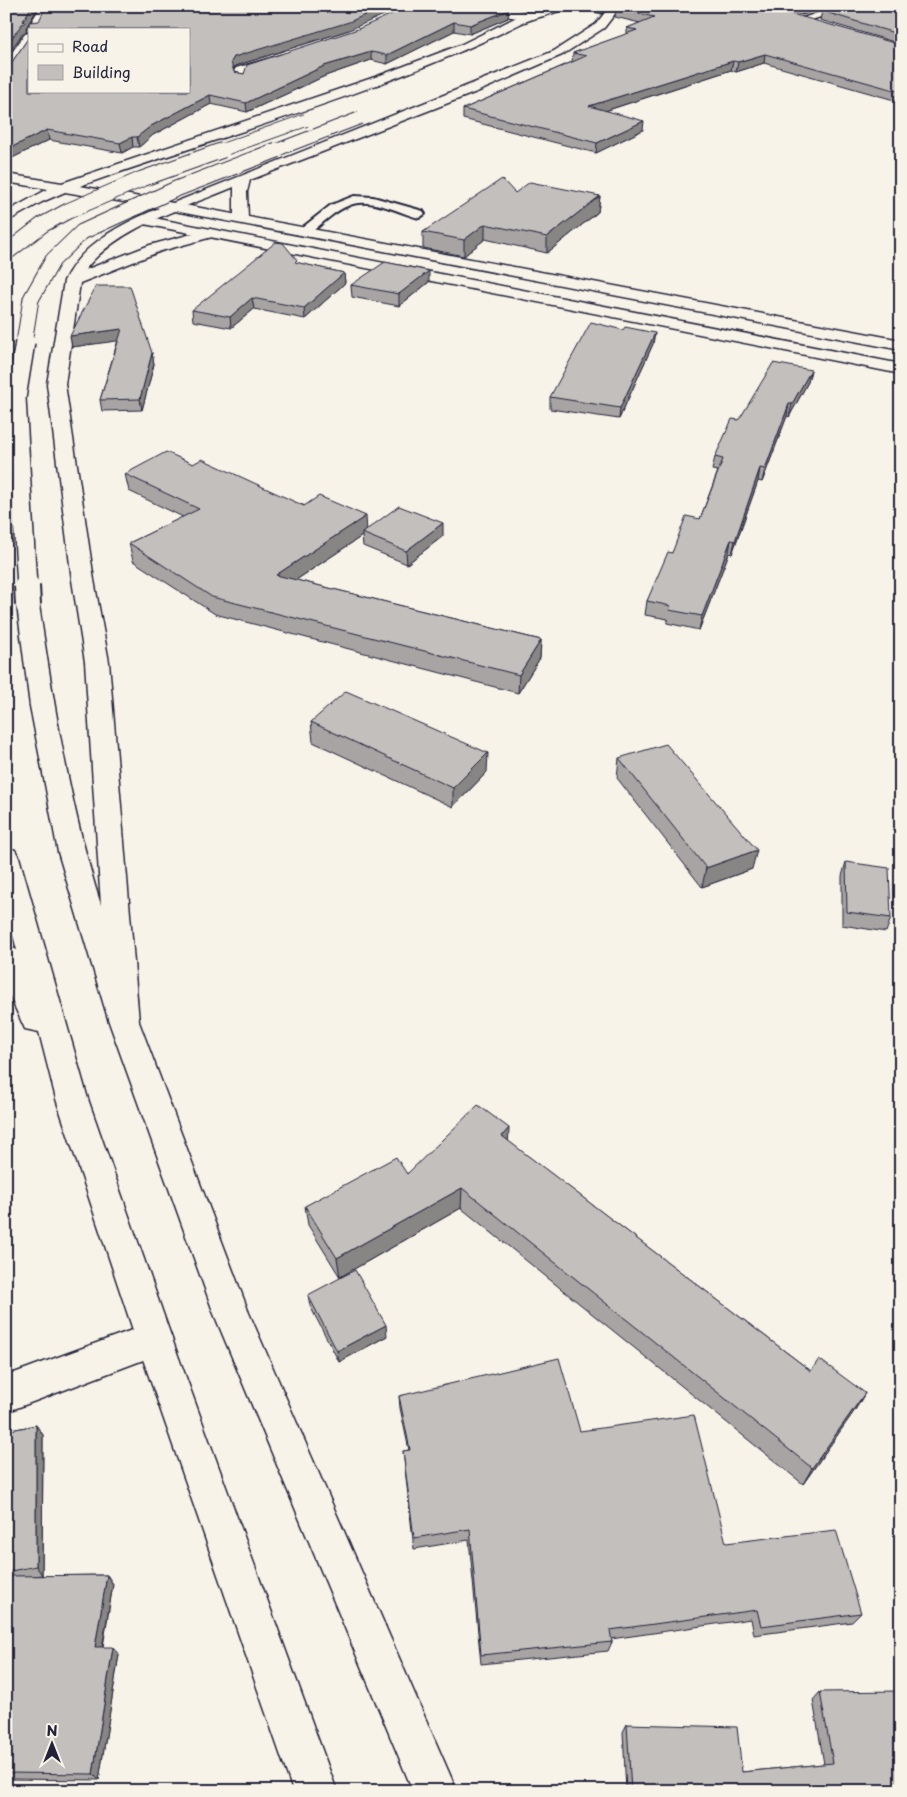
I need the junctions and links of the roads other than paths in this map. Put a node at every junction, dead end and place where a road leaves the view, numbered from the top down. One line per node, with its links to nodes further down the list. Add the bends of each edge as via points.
1 (46, 6): 11 (main road)
2 (489, 6): 8 (main road, via 503,12)
3 (564, 6): 8 (main road)
4 (577, 6): 13 (main road)
5 (611, 6): 9 (main road)
6 (616, 6): 23 (main road, via 600,26 558,53)
7 (850, 6): 10 (main road, via 798,19)
8 (529, 15): 19 (main road, via 464,47 382,79)
9 (594, 15)
10 (820, 25)
11 (34, 28)
12 (28, 37): 15 (main road)
13 (490, 48)
14 (292, 54): 16 (main road, via 240,72)
15 (6, 70)
16 (241, 78)
17 (316, 116): 34 (main road, bridge, via 210,153 76,208 42,225)
18 (364, 116): 40 (main road, bridge, via 176,190 82,232 53,260 31,299 16,398 28,605 42,706 71,852)
19 (172, 149): 20 (main road); 24 (main road)
20 (72, 170)
21 (54, 172): 22 (main road)
22 (6, 178): 24 (main road)
23 (244, 178): 27 (main road); 31 (main road, via 240,192)
24 (63, 188): 26 (main road); 27 (main road)
25 (14, 195): 26 (main road)
26 (37, 198): 29 (main road); 30 (main road)
27 (174, 207): 30 (main road); 31 (main road)
28 (419, 214): 32 (lane, via 355,200 345,202)
29 (6, 218)
30 (144, 220): 33 (main road); 35 (main road, via 106,241 79,266)
31 (241, 220): 32 (main road)
32 (304, 231): 36 (main road)
33 (207, 234): 35 (main road, via 138,253); 37 (main road)
34 (6, 253)
35 (72, 280): 40 (main road, via 56,384 97,662)
36 (901, 344)
37 (901, 369)
38 (6, 857): 41 (main road)
39 (6, 956): 41 (main road)
40 (124, 1022): 45 (main road, via 232,1314)
41 (72, 1099): 42 (main road)
42 (154, 1339): 43 (main road); 44 (main road)
43 (6, 1394)
44 (305, 1782)
45 (435, 1791)

